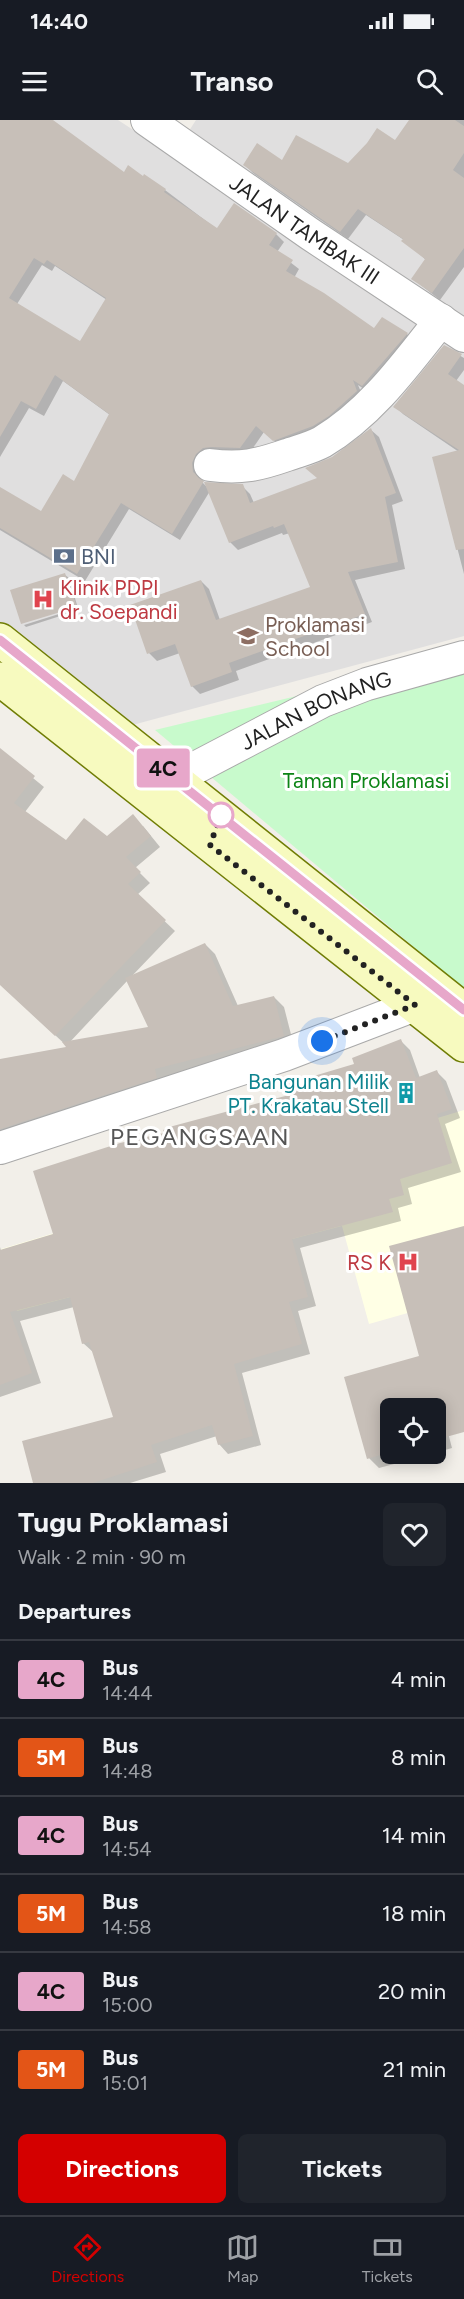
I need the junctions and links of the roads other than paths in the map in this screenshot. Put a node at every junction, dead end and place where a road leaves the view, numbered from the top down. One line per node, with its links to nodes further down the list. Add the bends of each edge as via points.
1 (147, 120): 2 (street, JALAN TAMBAK III)
2 (452, 328): 3 (street, via 398,374 360,414 319,444 236,468)
3 (210, 465)
4 (0, 640): 7 (main road)
5 (464, 657): 7 (street, JALAN BONANG, via 367,684 323,701)
6 (0, 679): 8 (main road)
7 (176, 778): 9 (main road)
8 (415, 1005): 10 (main road); 11 (street, via 284,1055)
9 (464, 1010)
10 (464, 1045)
11 (0, 1148)

